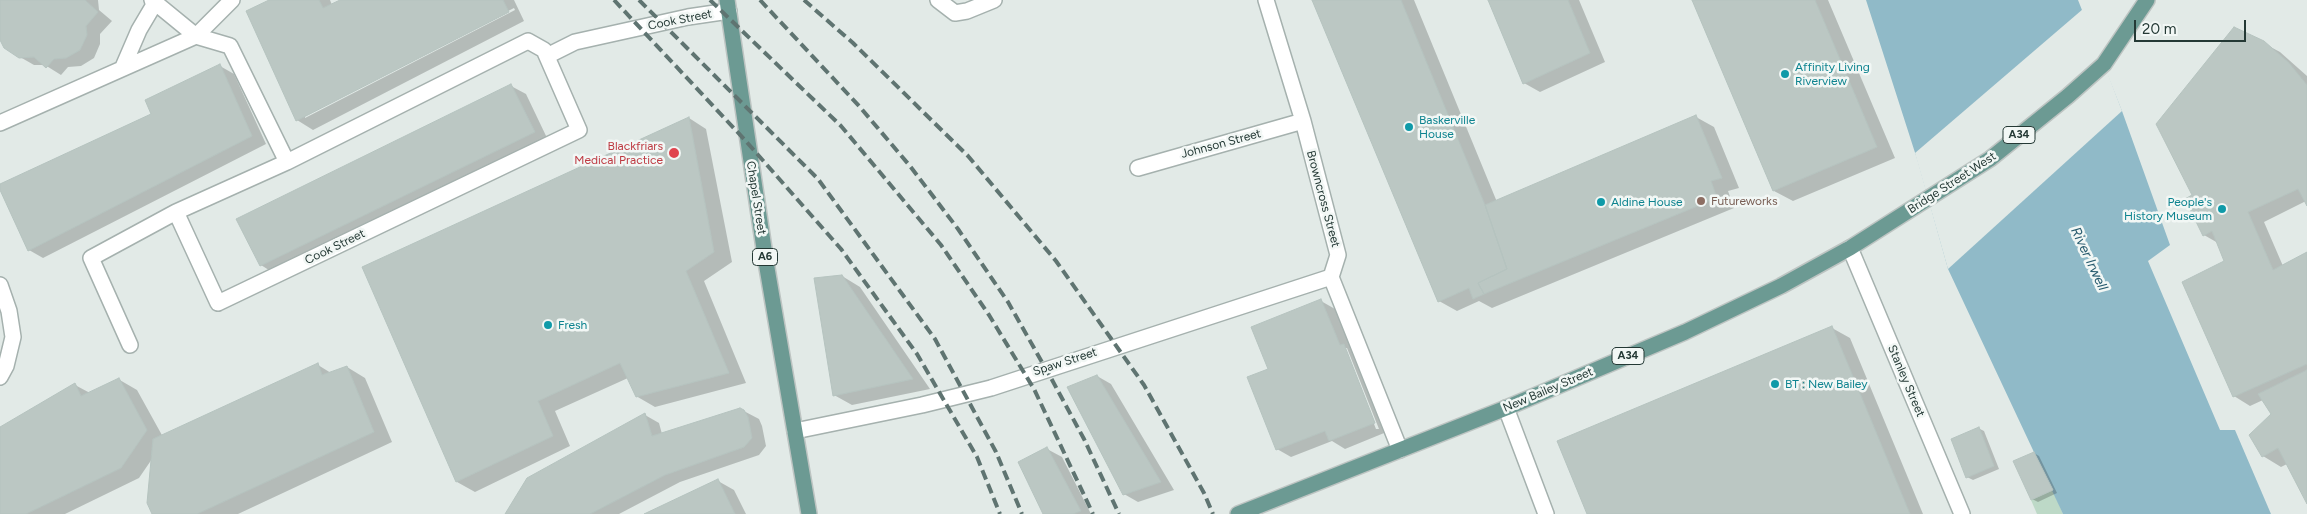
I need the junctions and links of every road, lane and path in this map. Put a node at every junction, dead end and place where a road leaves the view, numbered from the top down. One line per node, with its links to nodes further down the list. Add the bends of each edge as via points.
1 (232, 0): 8 (street)
2 (938, 0): 3 (street, via 955,12 967,12)
3 (994, 0)
4 (1266, 0): 11 (street, Browncross Street)
5 (2147, 0): 16 (main road, Bridge Street West / A34, via 2104,64 1990,159)
6 (154, 1): 8 (street); 10 (street)
7 (728, 5): 9 (street, Cook Street, via 575,42); 22 (main road, Chapel Street / A6, via 753,182)
8 (196, 36): 10 (street); 13 (street, via 230,46)
9 (547, 56): 13 (street, Cook Street, via 544,50 528,41); 15 (street, Cook Street, via 579,130 218,303)
10 (123, 67): 12 (street)
11 (1303, 121): 14 (street, Johnson Street); 17 (street, Browncross Street, via 1338,255)
12 (0, 123)
13 (287, 162): 15 (street, Cook Street)
14 (1138, 168)
15 (176, 212): 19 (street, via 91,258)
16 (1850, 248): 21 (main road, New Bailey Street / A34, via 1781,286 1685,332); 27 (street, Stanley Street)
17 (1332, 276): 22 (street, Spaw Street, via 991,388); 23 (street)
18 (0, 286): 20 (street, via 9,311 13,337)
19 (130, 345)
20 (0, 377)
21 (1506, 408): 23 (main road, New Bailey Street / A34); 26 (street)
22 (795, 431): 24 (main road, Chapel Street / A6)
23 (1400, 450): 25 (main road, New Bailey Street / A34)
24 (808, 514)
25 (1238, 514)
26 (1546, 514)
27 (1962, 514)

